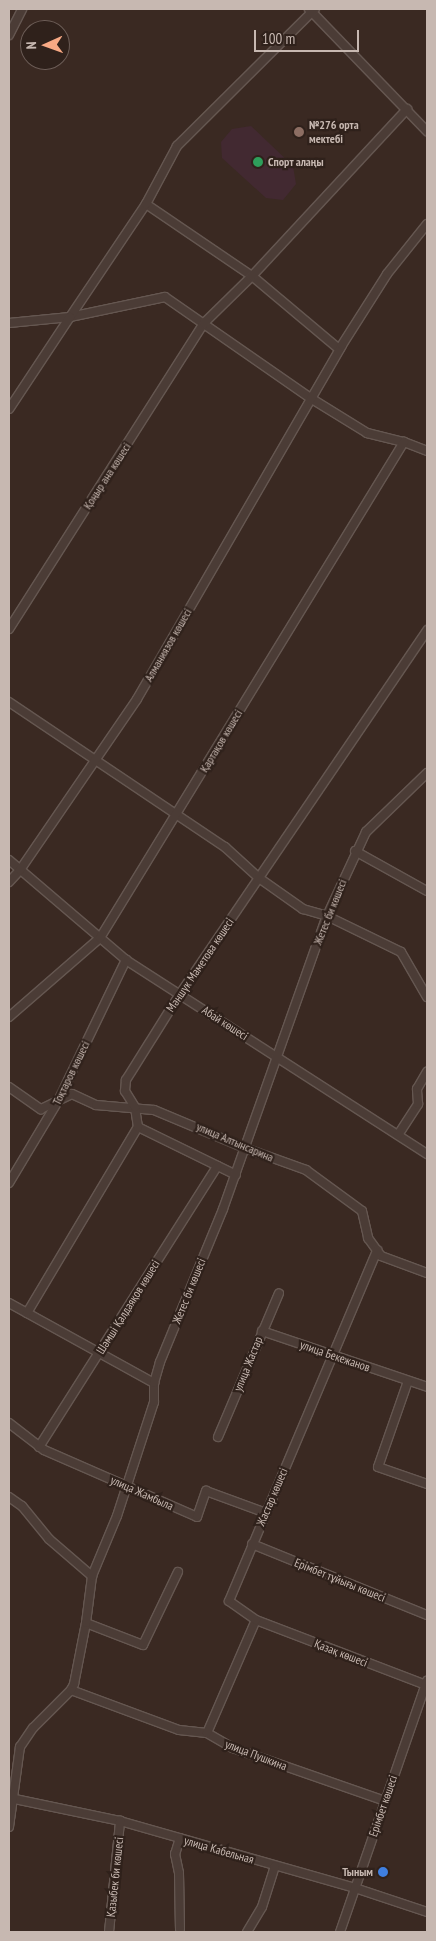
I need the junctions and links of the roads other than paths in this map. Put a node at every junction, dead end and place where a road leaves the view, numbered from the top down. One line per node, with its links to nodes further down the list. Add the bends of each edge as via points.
1 (22, 9): 3 (street)
2 (312, 10): 4 (street); 6 (street, via 177,146)
3 (9, 35)
4 (407, 110): 5 (street); 8 (street, Қоңыр ана көшесі)
5 (427, 131)
6 (146, 204): 8 (street); 9 (street)
7 (427, 224): 12 (street, Алманиязов көшесі, via 387,274)
8 (252, 276): 11 (street, Қоңыр ана көшесі); 12 (street)
9 (70, 317): 10 (street); 11 (street, via 164,297); 14 (street)
10 (9, 323)
11 (204, 323): 13 (street); 17 (street, Қоңыр ана көшесі)
12 (339, 349): 13 (street, Алманиязов көшесі)
13 (312, 399): 15 (street, via 367,433); 20 (street, Алманиязов көшесі, via 137,699)
14 (9, 409)
15 (404, 442): 16 (street); 22 (street, Қартақов көшесі)
16 (427, 451)
17 (9, 629)
18 (427, 630): 26 (street, Мәншүк Маметова көшесі)
19 (9, 702): 20 (street)
20 (96, 759): 22 (street); 25 (street, Алманиязов көшесі)
21 (427, 773): 23 (street, Жетес би көшесі, via 366,832)
22 (177, 814): 26 (street, via 225,847); 30 (street, Қартақов көшесі)
23 (355, 851): 28 (street); 29 (street, Жетес би көшесі)
24 (9, 860): 25 (street, Абай көшесі)
25 (20, 870): 27 (street, Алманиязов көшесі); 30 (street, Абай көшесі)
26 (259, 878): 29 (street, via 304,909); 32 (street, Мәншүк Маметова көшесі)
27 (9, 882)
28 (427, 892)
29 (327, 916): 33 (street, via 401,952); 35 (street, Жетес би көшесі)
30 (100, 938): 31 (street, Абай көшесі); 34 (street, Қартақов көшесі)
31 (126, 960): 32 (street, Абай көшесі); 38 (street, Тоқтаров көшесі)
32 (180, 994): 35 (street, Абай көшесі); 39 (street, Мәншүк Маметова көшесі, via 126,1080 125,1091)
33 (427, 997)
34 (9, 1017)
35 (277, 1058): 41 (street, Абай көшесі); 42 (street, Жетес би көшесі)
36 (427, 1072): 41 (street, via 417,1089 418,1104)
37 (9, 1087): 38 (street, улица Алтынсарина, via 41,1109)
38 (58, 1101): 39 (street, улица Алтынсарина, via 72,1094 96,1105); 46 (street, Тоқтаров көшесі)
39 (134, 1107): 40 (street, Мәншүк Маметова көшесі); 42 (street, улица Алтынсарина, via 169,1114)
40 (138, 1127): 44 (street); 51 (street)
41 (398, 1135): 43 (street, Абай көшесі)
42 (245, 1148): 45 (street, Жетес би көшесі); 47 (street, улица Алтынсарина, via 306,1170 362,1211 368,1238)
43 (427, 1154)
44 (217, 1166): 45 (street); 53 (street, Шәмші Қалдаяқов көшесі)
45 (236, 1175): 56 (street, Жетес би көшесі)
46 (9, 1183)
47 (377, 1250): 48 (street, via 381,1256); 54 (street, Жастар көшесі)
48 (427, 1273)
49 (279, 1292): 52 (street, улица Жастар)
50 (9, 1303): 51 (street)
51 (27, 1313): 53 (street)
52 (262, 1330): 54 (street, улица Бекежанов); 59 (street, улица Жастар)
53 (99, 1353): 56 (street); 60 (street, Шәмші Қалдаяқов көшесі)
54 (332, 1355): 55 (street, улица Бекежанов); 64 (street, Жастар көшесі)
55 (408, 1381): 57 (street, улица Бекежанов); 61 (street, via 378,1467)
56 (154, 1383): 62 (street, Жетес би көшесі, via 154,1402)
57 (427, 1387)
58 (9, 1423): 60 (street, улица Жамбыла)
59 (218, 1437)
60 (39, 1447): 62 (street, улица Жамбыла)
61 (427, 1484)
62 (127, 1487): 64 (street, улица Жамбыла, via 197,1517 206,1491); 67 (street, Жетес би көшесі)
63 (9, 1497): 67 (street, via 22,1506 49,1539)
64 (266, 1512): 65 (street, Жастар көшесі)
65 (252, 1544): 68 (street, Ерімбет тұйығы көшесі); 69 (street, Жастар көшесі, via 229,1601)
66 (178, 1572): 70 (street, via 142,1645)
67 (92, 1576): 70 (street, Жетес би көшесі)
68 (427, 1615)
69 (256, 1620): 71 (street, Қазақ көшесі); 73 (street)
70 (86, 1623): 72 (street, Жетес би көшесі)
71 (427, 1683): 75 (street, Ерімбет көшесі)
72 (71, 1690): 73 (street, улица Пушкина, via 178,1730); 74 (street, via 33,1728 20,1747)
73 (207, 1733): 75 (street, улица Пушкина, via 232,1748)
74 (11, 1798): 76 (street, улица Кабельная); 77 (street)
75 (385, 1800): 80 (street, Ерімбет көшесі)
76 (120, 1821): 78 (street, улица Кабельная); 83 (street, Қазыбек би көшесі)
77 (9, 1828)
78 (180, 1838): 79 (street, улица Кабельная); 82 (street, via 175,1854 179,1873)
79 (275, 1866): 80 (street, улица Кабельная); 84 (street, via 262,1907)
80 (355, 1888): 81 (street, улица Кабельная); 85 (street, Ерімбет көшесі)
81 (427, 1912)
82 (180, 1929)
83 (109, 1932)
84 (247, 1932)
85 (340, 1932)

